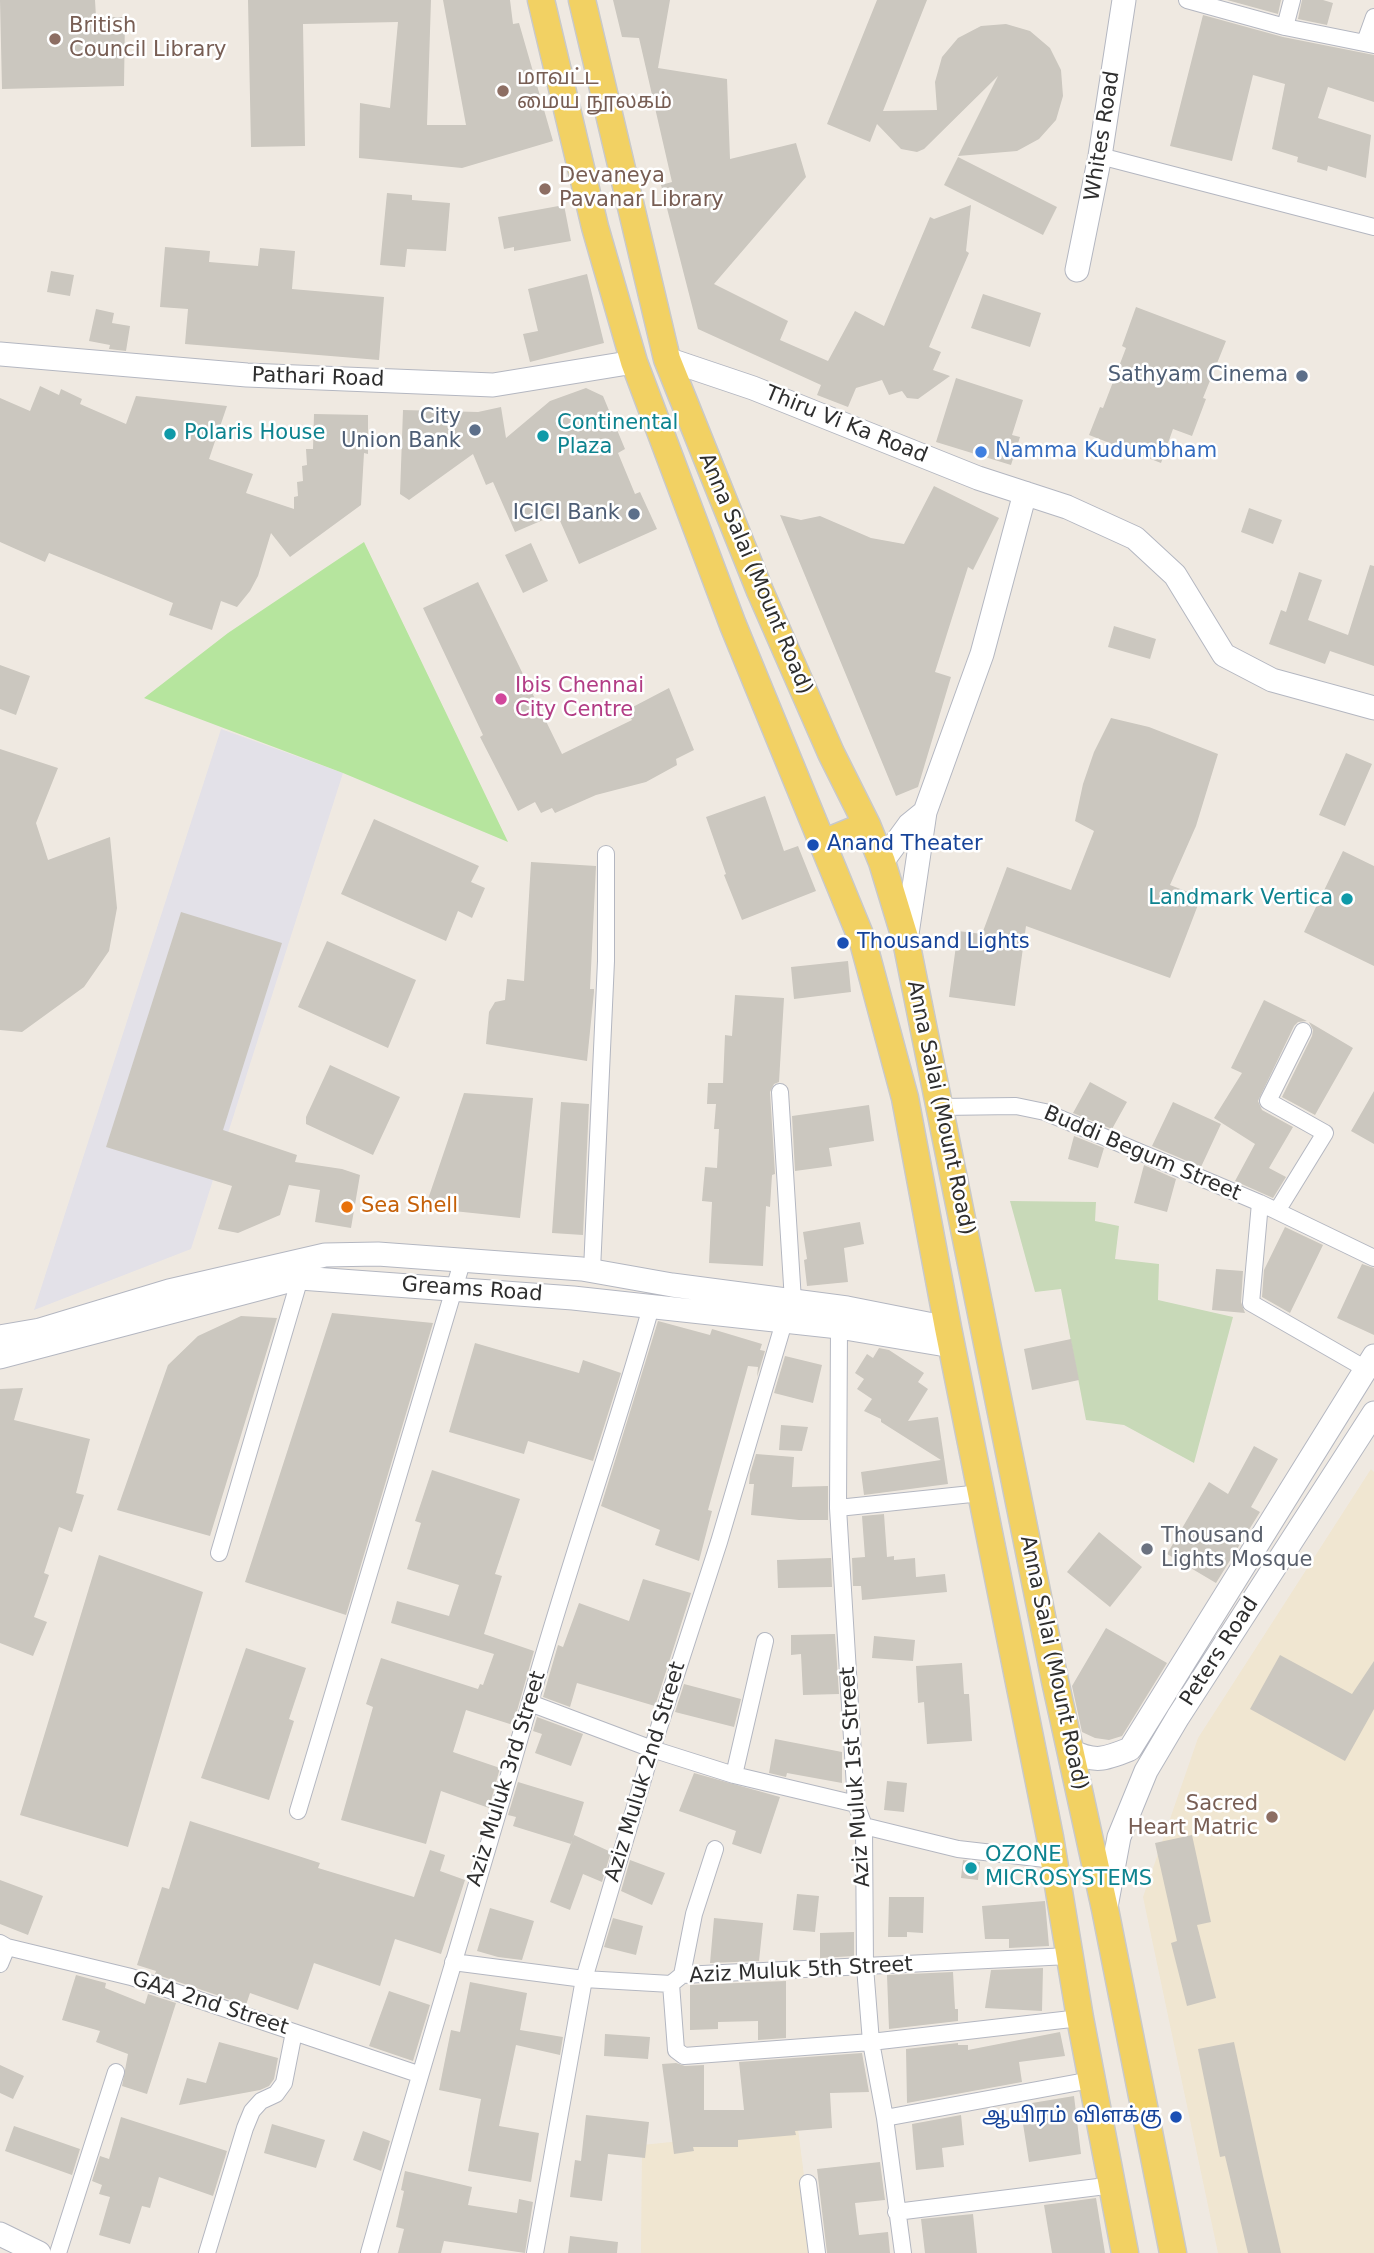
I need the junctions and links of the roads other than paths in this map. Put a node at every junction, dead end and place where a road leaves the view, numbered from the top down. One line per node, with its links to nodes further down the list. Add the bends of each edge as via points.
1 (541, 0): 14 (main road, Anna Salai (Mount Road), via 595,227)
2 (582, 0): 13 (main road, Anna Salai (Mount Road))
3 (1124, 0): 9 (street, Whites Road)
4 (1187, 0): 7 (street)
5 (1292, 0): 7 (street)
6 (1374, 17): 8 (street)
7 (1285, 27): 8 (street)
8 (1369, 43)
9 (1100, 156): 10 (street); 11 (street, Whites Road)
10 (1374, 227)
11 (1077, 270)
12 (0, 354): 14 (street, Pathari Road, via 247,375 493,386)
13 (667, 359): 15 (street, Thiru Vi Ka Road); 18 (main road, Anna Salai (Mount Road), via 760,591)
14 (634, 362): 19 (main road, Anna Salai (Mount Road), via 733,625)
15 (1025, 493): 16 (street, Thiru Vi Ka Road, via 1067,506 1135,538 1175,575 1224,655 1272,680); 17 (street, via 982,654)
16 (1374, 708)
17 (925, 812): 21 (street, via 909,825); 22 (street)
18 (867, 825): 19 (main road); 21 (main road, Anna Salai (Mount Road))
19 (823, 843): 37 (main road, Anna Salai (Mount Road), via 863,942 905,1098)
20 (606, 854): 30 (street, via 606,961)
21 (882, 862): 22 (main road, Anna Salai (Mount Road))
22 (906, 941): 25 (main road, Anna Salai (Mount Road))
23 (1303, 1031): 27 (street, via 1268,1101 1325,1133)
24 (780, 1093): 34 (street)
25 (940, 1107): 26 (street, Buddi Begum Street, via 1016,1106 1045,1112); 51 (main road, Anna Salai (Mount Road))
26 (1260, 1203): 27 (street, Buddi Begum Street); 39 (street, via 1251,1303)
27 (1277, 1211): 28 (street, Buddi Begum Street)
28 (1374, 1258)
29 (463, 1259): 30 (street, Greams Road); 32 (street); 36 (street, Greams Road, via 325,1255)
30 (592, 1270): 34 (street, Greams Road)
31 (300, 1278): 32 (street, Greams Road); 38 (street, Greams Road); 45 (street)
32 (455, 1289): 33 (street, Greams Road); 54 (street)
33 (651, 1307): 34 (street, Greams Road); 49 (street, Aziz Muluk 3rd Street)
34 (789, 1311): 35 (street, Greams Road); 37 (street, Greams Road, via 847,1308); 50 (street, Aziz Muluk 2nd Street)
35 (839, 1327): 37 (street, Greams Road); 44 (street, Aziz Muluk 1st Street)
36 (0, 1337)
37 (950, 1337): 43 (main road, Anna Salai (Mount Road))
38 (0, 1357)
39 (1371, 1370): 41 (street); 42 (street, Peters Road)
40 (1374, 1413): 41 (street, Peters Road)
41 (1337, 1454): 42 (street); 47 (street, Peters Road)
42 (1309, 1464): 46 (street, Peters Road)
43 (981, 1493): 44 (street); 57 (main road, Anna Salai (Mount Road))
44 (838, 1508): 53 (street, Aziz Muluk 1st Street)
45 (219, 1553)
46 (1218, 1609): 47 (street); 51 (street, Peters Road, via 1130,1749 1090,1760)
47 (1239, 1624): 58 (street, Peters Road, via 1146,1771 1119,1838)
48 (765, 1641): 52 (street)
49 (530, 1703): 50 (street); 61 (street, Aziz Muluk 3rd Street)
50 (652, 1749): 52 (street); 64 (street, Aziz Muluk 2nd Street)
51 (1071, 1751): 58 (main road, Anna Salai (Mount Road))
52 (734, 1775): 53 (street)
53 (856, 1804): 55 (street, Aziz Muluk 1st Street)
54 (298, 1811)
55 (864, 1826): 57 (street, via 958,1849); 63 (street, Aziz Muluk 1st Street)
56 (715, 1850): 65 (street)
57 (1054, 1860): 60 (main road, Anna Salai (Mount Road))
58 (1105, 1909): 85 (main road, Anna Salai (Mount Road))
59 (4, 1945): 62 (street); 67 (street, GAA 2nd Street, via 131,1977)
60 (1069, 1956): 63 (street, Aziz Muluk 5th Street); 66 (main road, Anna Salai (Mount Road))
61 (453, 1962): 64 (street, Aziz Muluk 5th Street); 70 (street, Aziz Muluk 3rd Street)
62 (0, 1964)
63 (865, 1967): 65 (street, Aziz Muluk 5th Street); 68 (street, Aziz Muluk 1st Street)
64 (584, 1979): 65 (street, Aziz Muluk 5th Street); 81 (street, Aziz Muluk 2nd Street)
65 (677, 1980): 68 (street, via 676,2050 684,2056)
66 (1080, 2018): 68 (street); 71 (main road, Anna Salai (Mount Road))
67 (294, 2032): 70 (street, GAA 2nd Street); 79 (street, via 284,2083 276,2094 261,2101 248,2119)
68 (871, 2042): 72 (street, Aziz Muluk 1st Street)
69 (116, 2072): 78 (street)
70 (418, 2074): 80 (street, Aziz Muluk 3rd Street)
71 (1091, 2080): 72 (street); 74 (main road, Anna Salai (Mount Road))
72 (885, 2118): 75 (street, Aziz Muluk 1st Street)
73 (807, 2183): 82 (street)
74 (1114, 2185): 75 (street); 84 (main road, Anna Salai (Mount Road))
75 (897, 2212): 83 (street, Aziz Muluk 1st Street)
76 (0, 2234): 77 (street)
77 (39, 2253)
78 (58, 2253)
79 (207, 2253)
80 (369, 2253)
81 (535, 2253)
82 (817, 2253)
83 (903, 2253)
84 (1125, 2253)
85 (1173, 2253)

